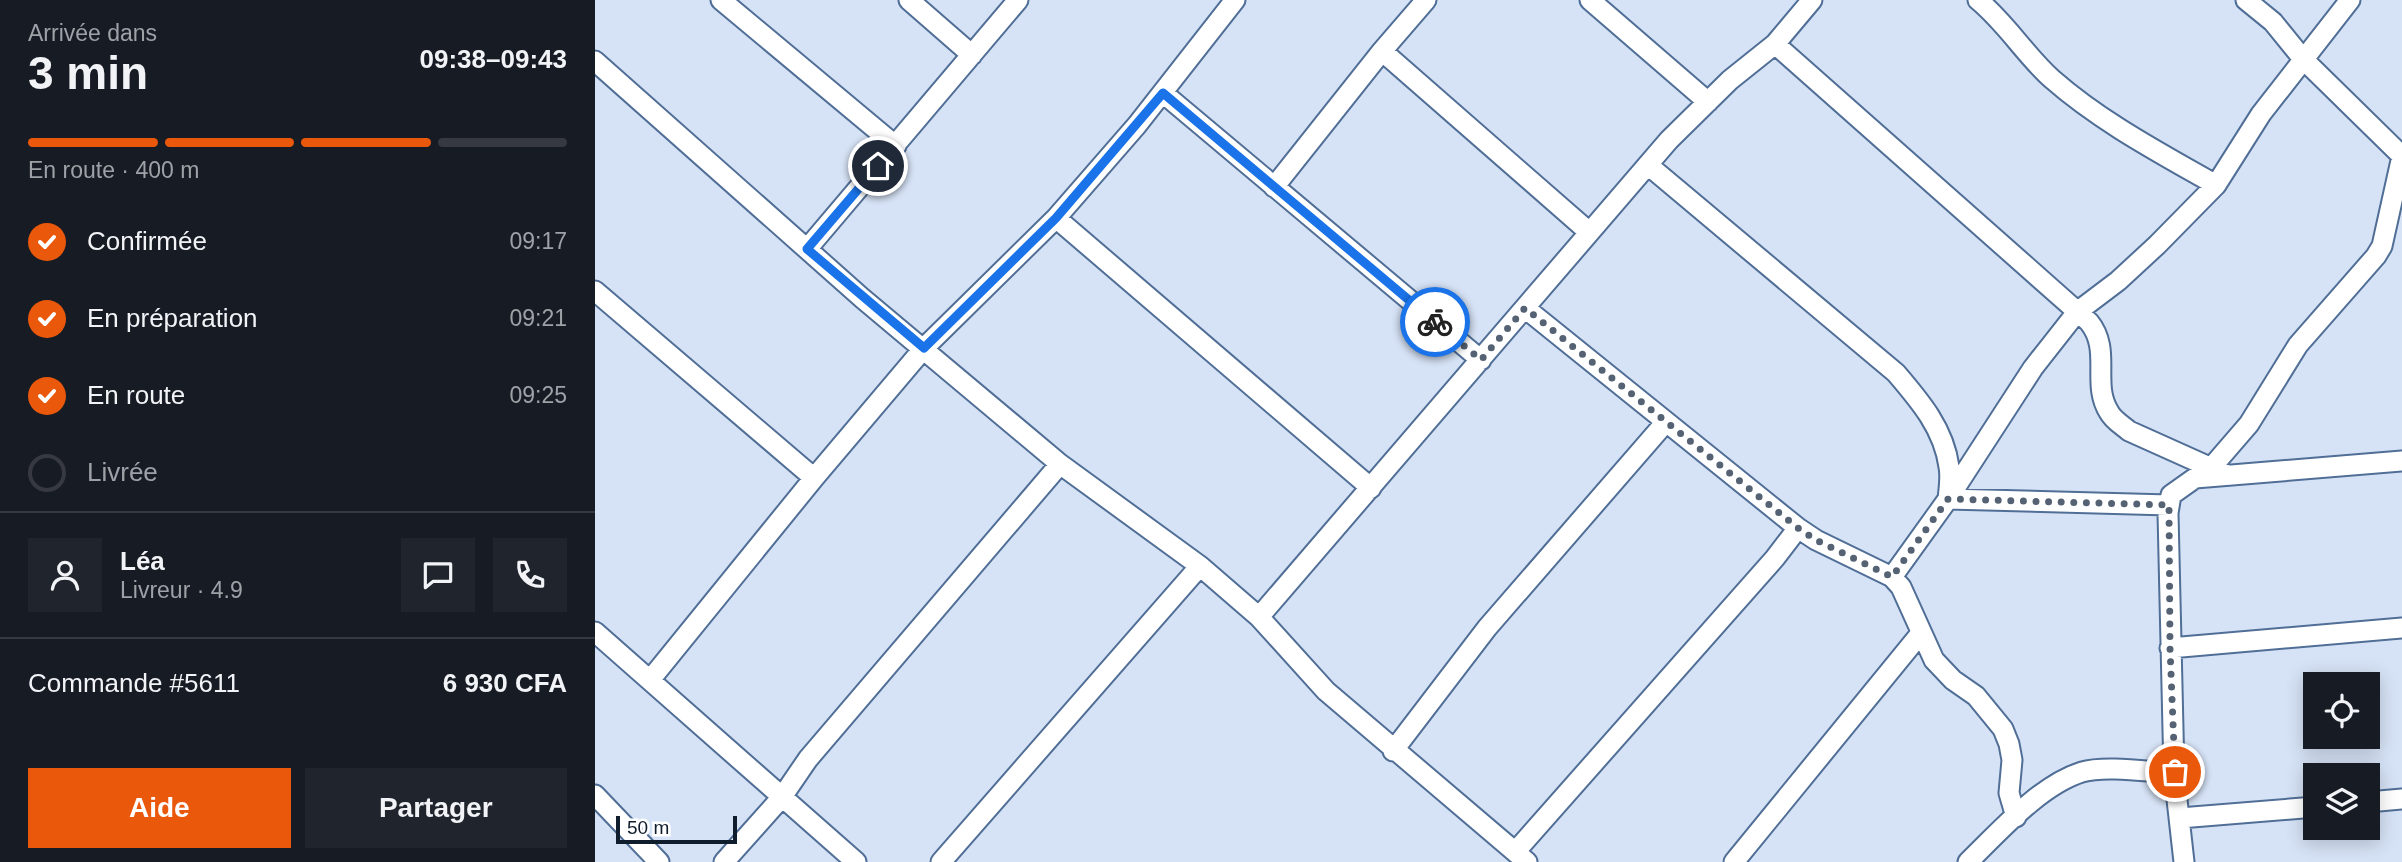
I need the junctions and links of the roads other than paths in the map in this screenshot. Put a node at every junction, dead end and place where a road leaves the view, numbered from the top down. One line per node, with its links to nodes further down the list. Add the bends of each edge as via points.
1 (721, 0): 18 (street)
2 (909, 0): 13 (street)
3 (1018, 0): 13 (street)
4 (1235, 0): 16 (street)
5 (1426, 0): 12 (street)
6 (1590, 0): 17 (street)
7 (1812, 0): 11 (street)
8 (1978, 0): 21 (street, via 2051,78 2133,137)
9 (2246, 0): 14 (street, via 2273,22)
10 (2350, 0): 14 (street)
11 (1775, 44): 17 (street); 28 (street)
12 (1382, 51): 22 (street); 24 (street)
13 (972, 55): 18 (street)
14 (2303, 59): 19 (street); 21 (street)
15 (599, 72): 25 (street)
16 (1163, 93): 22 (street); 23 (street)
17 (1707, 102): 20 (street)
18 (896, 146): 25 (street)
19 (2402, 157): 34 (street, via 2382,246 2298,345)
20 (1648, 165): 24 (street); 37 (street, via 1896,373 1940,433 1949,468)
21 (2216, 185): 28 (street, via 2118,281)
22 (1275, 187): 30 (street)
23 (1056, 218): 29 (street); 36 (street)
24 (1590, 232): 27 (street)
25 (807, 249): 29 (street)
26 (595, 291): 35 (street)
27 (1525, 308): 30 (street); 31 (street)
28 (2077, 312): 34 (street, via 2100,338 2102,395 2108,411 2129,431); 37 (street, via 2033,368)
29 (924, 348): 33 (street); 35 (street)
30 (1481, 360): 36 (street)
31 (1665, 423): 39 (street); 48 (street, via 1487,628)
32 (2402, 461): 34 (street)
33 (1060, 464): 40 (street); 51 (street, via 808,759)
34 (2219, 472): 38 (street, via 2195,478 2171,495)
35 (814, 478): 47 (street)
36 (1371, 488): 42 (street)
37 (1948, 499): 38 (street); 41 (street)
38 (2169, 505): 46 (street)
39 (1798, 528): 41 (street); 57 (street)
40 (1200, 566): 42 (street); 61 (street)
41 (1892, 577): 45 (street, via 1908,598)
42 (1259, 617): 48 (street, via 1326,691)
43 (2402, 628): 46 (street)
44 (595, 632): 47 (street)
45 (1921, 633): 55 (street, via 1941,669 1976,696 2003,729 2011,752 2009,793); 62 (street)
46 (2170, 648): 49 (street)
47 (650, 680): 51 (street)
48 (1393, 751): 57 (street)
49 (2175, 772): 55 (street, via 2082,772 2047,790); 56 (street)
50 (595, 795): 58 (street)
51 (782, 797): 59 (street); 60 (street)
52 (2402, 799): 53 (street)
53 (2380, 801)
54 (2303, 808): 56 (street)
55 (2016, 817): 63 (street)
56 (2180, 818): 64 (street)
57 (1521, 857)
58 (659, 862)
59 (724, 862)
60 (856, 862)
61 (941, 862)
62 (1734, 862)
63 (1968, 862)
64 (2184, 862)

